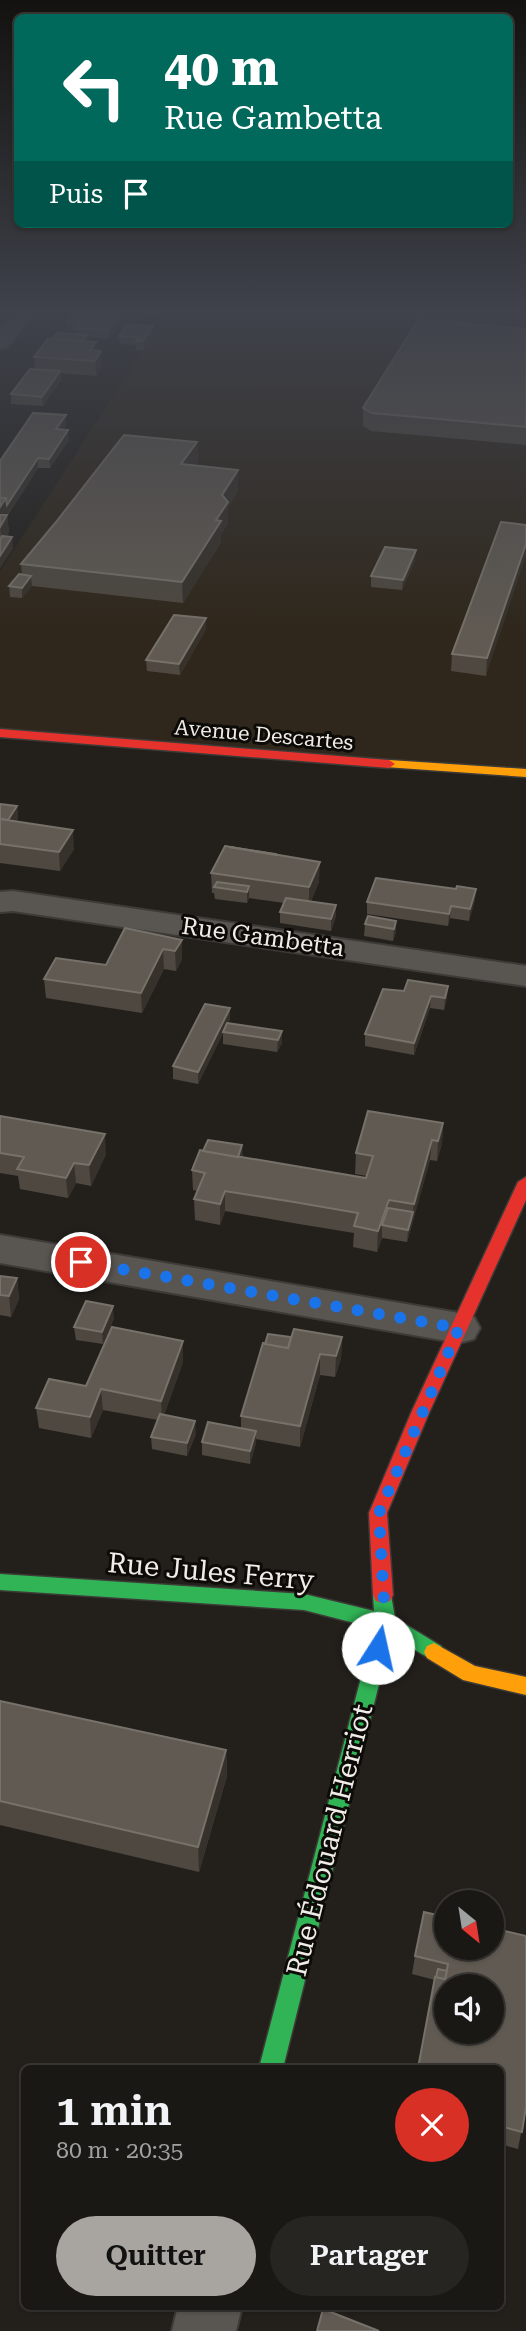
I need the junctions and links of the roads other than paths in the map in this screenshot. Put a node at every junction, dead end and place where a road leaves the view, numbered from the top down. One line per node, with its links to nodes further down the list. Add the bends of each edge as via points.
1 (0, 733): 2 (street, Avenue Descartes, via 256,756)
2 (526, 773)
3 (0, 902): 4 (street, Rue Gambetta)
4 (526, 976)
5 (526, 1182): 7 (street, Rue Édouard Herriot)
6 (0, 1248): 7 (street)
7 (459, 1328): 9 (street, Rue Édouard Herriot, via 379,1513)
8 (0, 1582): 9 (street, Rue Jules Ferry, via 304,1602)
9 (385, 1622): 10 (street, Rue Jules Ferry, via 470,1674); 11 (street, Rue Édouard Herriot)
10 (526, 1686)
11 (272, 2065)
12 (209, 2310): 13 (street)
13 (204, 2331)

